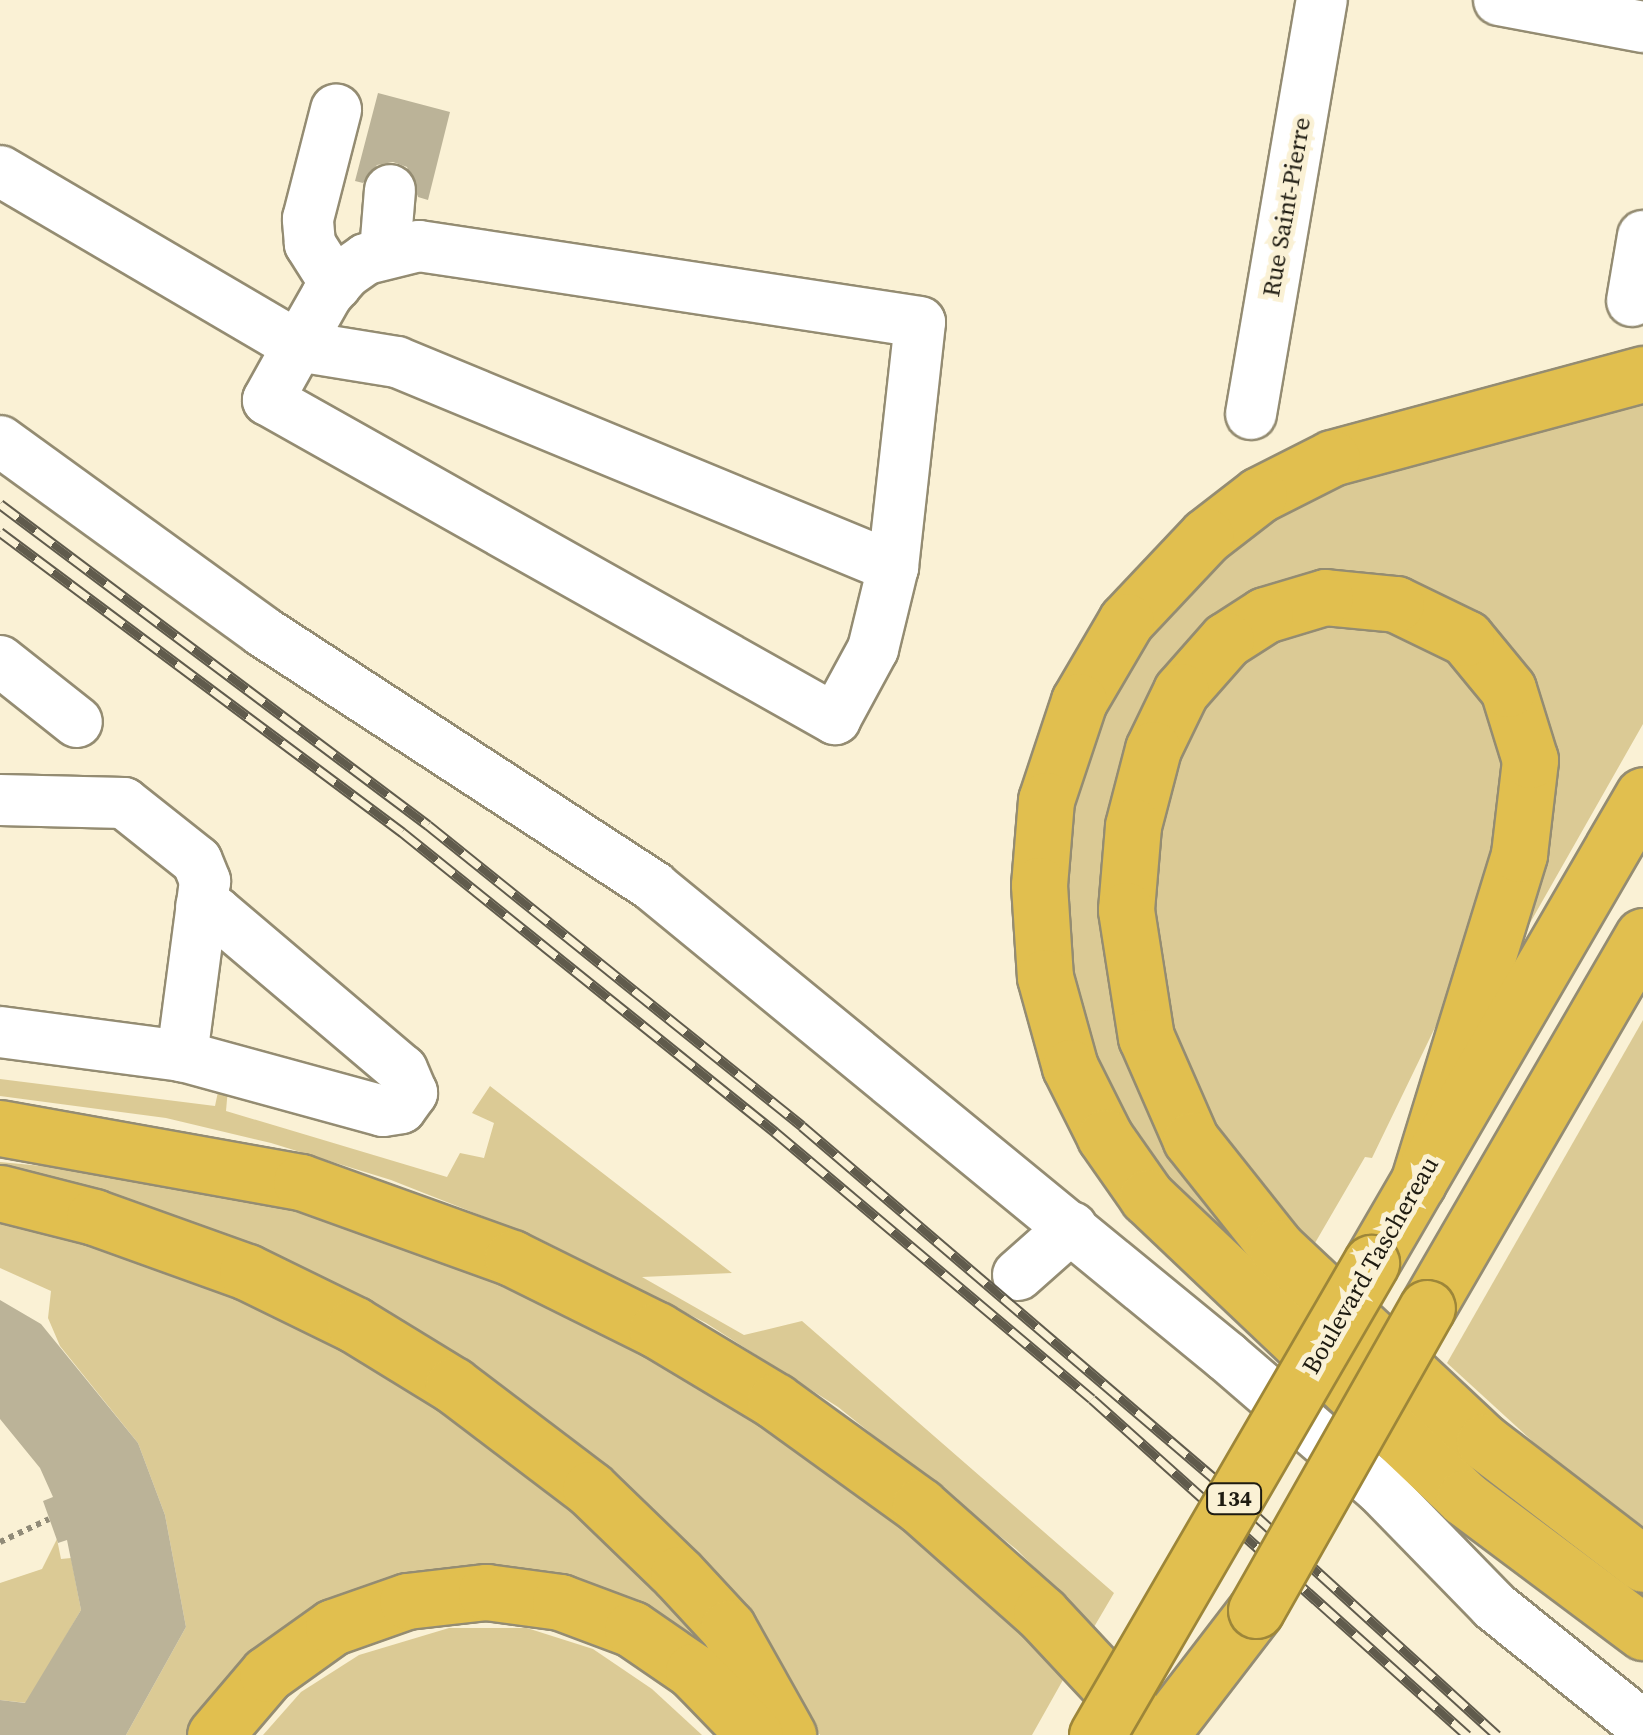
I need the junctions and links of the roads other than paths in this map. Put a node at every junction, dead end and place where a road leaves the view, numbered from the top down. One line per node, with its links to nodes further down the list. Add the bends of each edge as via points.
1 (1322, 0): 13 (street, Rue Saint-Pierre)
2 (1499, 0): 3 (street)
3 (1643, 27)
4 (336, 110): 9 (street, via 308,219 310,244)
5 (0, 171): 11 (street)
6 (390, 190): 8 (street)
7 (1643, 236): 10 (street)
8 (385, 252): 9 (street); 15 (street, via 447,248 920,322)
9 (336, 285): 11 (street)
10 (1632, 302)
11 (298, 346): 15 (street, via 397,362); 15 (street, via 268,400 835,718 872,649)
12 (1643, 374): 31 (highway, via 1332,458 1259,494 1206,536 1144,598 1079,701 1046,800 1039,885 1045,977 1070,1067 1105,1137 1146,1197 1464,1498)
13 (1251, 414)
14 (0, 442): 27 (street, via 278,641 654,887)
15 (893, 567)
16 (0, 662): 17 (street)
17 (77, 722)
18 (1643, 795): 25 (highway, Boulevard Taschereau / 134)
19 (0, 800): 20 (street, via 124,802 202,867)
20 (201, 906): 23 (street); 23 (street, via 402,1070 412,1094 401,1108 383,1111)
21 (1643, 936): 30 (highway, bridge)
22 (0, 1032): 23 (street)
23 (182, 1056)
24 (0, 1128): 37 (highway, via 301,1182 496,1252 642,1322 776,1401 920,1506 1041,1613)
25 (1418, 1182): 29 (highway, via 1522,844 1530,760 1508,689 1466,638 1412,608 1325,598 1265,615 1226,640 1181,691 1153,749 1133,826 1126,899 1130,964 1146,1037 1191,1140 1276,1247 1499,1454); 36 (highway, Boulevard Taschereau / 134, bridge)
26 (0, 1194): 35 (highway, via 94,1217 247,1272 356,1325 452,1386 590,1488 690,1586 728,1628)
27 (1072, 1226): 28 (street); 32 (street, via 1380,1489 1494,1606)
28 (1018, 1275)
29 (1643, 1564)
30 (1256, 1610): 37 (highway); 38 (highway)
31 (1643, 1632)
32 (1643, 1726)
33 (214, 1735): 34 (highway, via 267,1674 333,1628 406,1600 486,1592 560,1602 632,1630 693,1671)
34 (755, 1735)
35 (788, 1735)
36 (1097, 1735)
37 (1158, 1735)
38 (1208, 1735)

